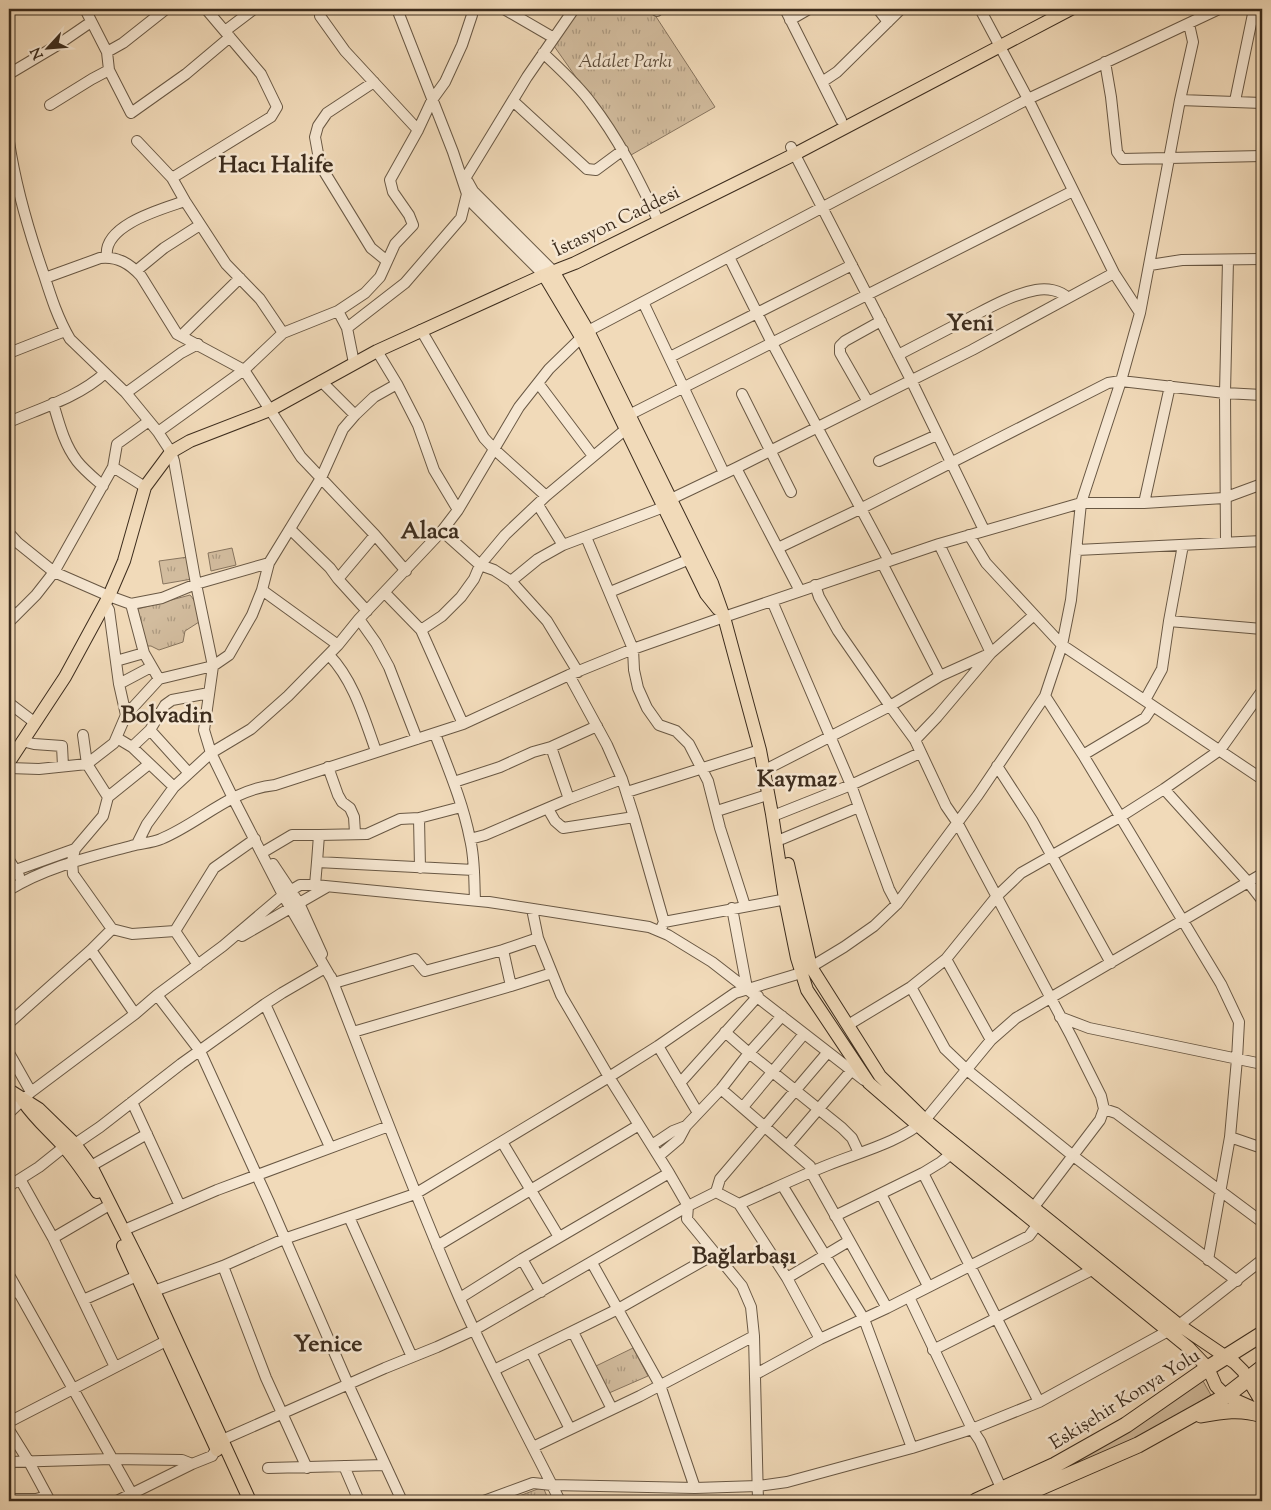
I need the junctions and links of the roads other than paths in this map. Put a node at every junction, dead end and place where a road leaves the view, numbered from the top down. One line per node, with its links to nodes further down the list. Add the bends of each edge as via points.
1 (85, 9): 20 (street)
2 (166, 9): 26 (street)
3 (206, 9): 23 (street)
4 (254, 9): 23 (street)
5 (397, 9): 34 (street)
6 (472, 9): 34 (street, via 462,45 445,82)
7 (504, 9): 24 (street)
8 (574, 9): 24 (street)
9 (785, 9): 19 (street)
10 (809, 9): 19 (street)
11 (878, 9): 21 (street)
12 (901, 9): 21 (street)
13 (980, 9): 25 (street)
14 (1050, 9): 25 (main road)
15 (1071, 9): 25 (main road, İstasyon Caddesi)
16 (1219, 9): 22 (street)
17 (1252, 9): 37 (street, via 1254,14)
18 (318, 11): 31 (street, via 345,51)
19 (790, 20): 32 (street)
20 (91, 22): 26 (street); 30 (street)
21 (888, 22): 32 (street, via 837,72)
22 (1188, 24): 28 (street); 35 (street, via 1192,42)
23 (228, 34): 29 (street, via 186,74 132,113); 50 (street, via 261,74 277,107 271,117)
24 (554, 38): 27 (street)
25 (998, 42): 33 (street); 40 (main road); 45 (main road, İstasyon Caddesi)
26 (107, 52): 29 (street)
27 (544, 53): 36 (street); 44 (street, via 590,101)
28 (1105, 62): 33 (street); 48 (street, via 1117,152 1122,159)
29 (109, 70): 39 (street)
30 (9, 74)
31 (374, 82): 41 (street); 62 (street, via 327,113 314,136 325,173 371,248)
32 (822, 82): 40 (street)
33 (1028, 99): 52 (street); 55 (street)
34 (432, 100): 41 (street); 46 (street)
35 (1180, 100): 37 (street); 48 (street)
36 (513, 101): 44 (street, via 587,169 596,170); 51 (street)
37 (1235, 101): 38 (street)
38 (1262, 103)
39 (50, 105)
40 (841, 120): 45 (main road)
41 (418, 130): 62 (street, via 390,180 393,192 413,225 395,244)
42 (137, 141): 50 (street)
43 (9, 142): 49 (street)
44 (623, 150): 56 (street)
45 (793, 150): 55 (street); 56 (main road); 66 (main road, İstasyon Caddesi, via 575,263)
46 (453, 152): 51 (street); 53 (street)
47 (1262, 156): 48 (street)
48 (1168, 158): 63 (street)
49 (12, 177): 68 (street)
50 (172, 178): 54 (street)
51 (466, 178): 53 (street); 66 (street, via 473,191)
52 (1073, 191): 67 (street); 71 (street)
53 (467, 194): 66 (street, via 473,204); 72 (street, via 461,218 405,283)
54 (185, 201): 57 (street); 59 (street, via 129,224 109,242)
55 (823, 206): 58 (street); 64 (street)
56 (656, 216): 66 (main road)
57 (200, 225): 65 (street); 69 (street, via 226,264)
58 (729, 256): 74 (street); 76 (street)
59 (107, 257): 65 (street, via 121,260); 68 (street)
60 (1262, 259): 61 (street)
61 (1228, 260): 63 (street); 102 (street)
62 (387, 261): 70 (street)
63 (1150, 264): 77 (street)
64 (852, 265): 71 (street); 76 (street)
65 (136, 271): 84 (street)
66 (548, 273): 80 (main road, İstasyon Caddesi); 83 (main road)
67 (1114, 273): 73 (street); 77 (street)
68 (45, 278): 81 (street)
69 (240, 278): 82 (street); 84 (street)
70 (374, 285): 72 (street); 75 (street)
71 (868, 295): 78 (street); 85 (street)
72 (386, 297): 79 (street)
73 (1068, 298): 89 (street, via 1055,290 1024,293); 94 (street)
74 (643, 302): 83 (street); 90 (street)
75 (338, 311): 79 (street); 82 (street)
76 (758, 313): 85 (street); 90 (street)
77 (1140, 313): 96 (street)
78 (881, 321): 89 (street); 105 (street, via 840,346 840,353)
79 (347, 328): 91 (street)
80 (421, 330): 87 (main road, İstasyon Caddesi); 115 (street, via 474,422)
81 (65, 331): 88 (street); 93 (street)
82 (283, 333): 92 (street)
83 (584, 334): 97 (street); 110 (main road)
84 (181, 336): 86 (street)
85 (772, 342): 100 (street); 112 (street)
86 (198, 344): 92 (street); 101 (street)
87 (377, 351): 91 (main road, İstasyon Caddesi); 98 (street)
88 (9, 354)
89 (898, 355): 94 (street)
90 (670, 357): 100 (street)
91 (354, 363): 95 (main road, İstasyon Caddesi)
92 (244, 370): 107 (street); 113 (street)
93 (105, 373): 101 (street); 106 (street, via 87,388)
94 (911, 380): 105 (street); 114 (street)
95 (321, 381): 107 (main road, İstasyon Caddesi); 108 (street)
96 (1121, 381): 99 (street); 120 (street, via 1108,383); 132 (street)
97 (538, 383): 115 (street, via 519,407); 118 (street)
98 (397, 384): 108 (street, via 374,397); 136 (street, via 418,425 434,470)
99 (1170, 386): 102 (street); 133 (street)
100 (684, 388): 110 (street); 123 (street)
101 (126, 393): 109 (street)
102 (1225, 393): 104 (street); 130 (street)
103 (742, 394): 116 (street)
104 (1262, 394)
105 (868, 402): 112 (street)
106 (53, 403): 111 (street); 126 (street, via 72,453)
107 (270, 410): 117 (main road, İstasyon Caddesi, via 190,441); 124 (street, via 301,457)
108 (355, 415): 124 (street, via 343,429)
109 (149, 421): 113 (street); 121 (street, via 117,444)
110 (626, 421): 118 (street); 131 (main road)
111 (9, 422)
112 (818, 427): 116 (street); 135 (street)
113 (158, 432): 117 (street)
114 (937, 435): 119 (street); 120 (street)
115 (495, 450): 129 (street); 136 (street)
116 (770, 451): 122 (street); 128 (street)
117 (171, 452): 127 (main road); 159 (street)
118 (593, 456): 129 (street)
119 (878, 461)
120 (951, 462): 135 (street); 138 (street)
121 (113, 467): 126 (street); 127 (street)
122 (736, 468): 123 (street); 149 (street)
123 (724, 473): 131 (street)
124 (321, 478): 137 (street); 141 (street)
125 (1262, 484): 130 (street)
126 (103, 486): 156 (street)
127 (145, 487): 165 (main road, via 124,561)
128 (791, 492)
129 (546, 496): 134 (street)
130 (1224, 498): 133 (street); 145 (street)
131 (668, 503): 143 (street); 151 (main road); 171 (main road, via 712,583)
132 (1081, 503): 133 (street); 138 (street); 150 (street)
133 (1144, 503)
134 (538, 505): 147 (street); 154 (street, via 505,535)
135 (862, 508): 149 (street); 152 (street)
136 (458, 510): 139 (street)
137 (290, 529): 153 (street); 157 (street)
138 (984, 530): 142 (street)
139 (442, 531): 154 (street); 155 (street)
140 (9, 533): 156 (street)
141 (375, 535): 155 (street); 157 (street)
142 (969, 535): 146 (street); 170 (street, via 986,563)
143 (586, 537): 147 (street); 163 (street)
144 (1262, 541): 145 (street)
145 (1226, 543): 148 (street)
146 (939, 544): 152 (street); 180 (street)
147 (563, 545): 158 (street, via 538,559)
148 (1183, 545): 150 (street); 173 (street)
149 (778, 548): 162 (street)
150 (1077, 550): 176 (street)
151 (690, 559): 163 (street); 171 (main road, via 706,594)
152 (885, 562): 160 (street); 186 (street)
153 (269, 563): 159 (street); 161 (street)
154 (480, 565): 158 (street); 175 (street, via 461,597 442,616)
155 (406, 571): 164 (street)
156 (54, 572): 165 (street); 169 (street, via 36,595)
157 (338, 579): 168 (street)
158 (511, 581): 185 (street, via 547,621)
159 (196, 584): 167 (street, via 162,598); 183 (street)
160 (816, 585): 162 (street); 194 (street, via 838,631)
161 (262, 590): 177 (street); 183 (street, via 229,655)
162 (800, 591): 166 (street)
163 (610, 592): 178 (street)
164 (385, 593): 168 (street); 175 (street)
165 (107, 600): 167 (street); 182 (street); 196 (main road, via 65,677)
166 (772, 601): 171 (street); 203 (street)
167 (131, 604): 179 (street)
168 (368, 611): 172 (street)
169 (11, 615)
170 (1034, 615): 176 (street); 180 (street)
171 (724, 617): 178 (street); 209 (main road)
172 (359, 620): 177 (street); 204 (street, via 389,667)
173 (1169, 621): 174 (street); 193 (street, via 1162,669)
174 (1262, 629)
175 (420, 630): 197 (street)
176 (1062, 645): 191 (street); 193 (street)
177 (338, 646): 181 (street)
178 (633, 649): 185 (street); 222 (street, via 638,688 647,708 659,725 676,731 689,744)
179 (144, 653): 182 (street); 184 (street)
180 (991, 653): 186 (street); 205 (street)
181 (329, 655): 211 (street, via 351,685); 213 (street, via 251,729)
182 (116, 661): 188 (street)
183 (213, 666): 187 (street); 190 (street)
184 (151, 667): 187 (street); 188 (street)
185 (574, 674): 197 (street); 198 (street)
186 (940, 676): 194 (street)
187 (159, 679): 195 (street)
188 (119, 684): 195 (street)
189 (1262, 691): 210 (street)
190 (210, 693): 199 (street, via 172,700); 213 (street, via 204,730)
191 (1045, 696): 214 (street); 219 (street)
192 (9, 703): 196 (street)
193 (1149, 703): 210 (street); 214 (street, via 1145,718)
194 (890, 706): 203 (street); 205 (street)
195 (126, 715): 202 (street)
196 (34, 722): 206 (main road)
197 (463, 724): 200 (street)
198 (596, 726): 208 (street); 225 (street)
199 (150, 730): 207 (street); 224 (street)
200 (435, 734): 204 (street); 227 (street)
201 (83, 735): 216 (street)
202 (117, 738): 207 (street); 216 (street)
203 (830, 738): 223 (street); 228 (street)
204 (417, 739): 211 (street)
205 (915, 740): 212 (street)
206 (22, 741): 215 (main road); 218 (street, via 62,746)
207 (132, 747): 217 (street)
208 (551, 747): 227 (street); 235 (street)
209 (760, 750): 222 (street); 223 (main road)
210 (1220, 750): 226 (street); 230 (street)
211 (376, 751): 220 (street)
212 (920, 752): 228 (street); 244 (street)
213 (211, 753): 224 (street); 234 (street)
214 (1083, 755): 242 (street)
215 (9, 762)
216 (86, 764): 218 (street); 233 (street)
217 (148, 764): 229 (street); 233 (street)
218 (63, 766): 221 (street)
219 (998, 766): 244 (street); 253 (street)
220 (328, 767): 234 (street); 245 (street, via 338,794 354,817)
221 (9, 768)
222 (702, 769): 231 (street); 239 (street)
223 (766, 770): 232 (main road); 240 (main road)
224 (188, 772): 229 (street)
225 (622, 779): 231 (street); 235 (street)
226 (1262, 779)
227 (454, 782): 236 (street)
228 (851, 785): 237 (street); 240 (street)
229 (174, 787): 250 (street, via 147,824)
230 (1164, 789): 242 (street); 262 (street)
231 (627, 792): 241 (street)
232 (768, 795): 239 (street); 268 (main road)
233 (108, 797): 251 (street, via 103,816)
234 (233, 798): 247 (street); 250 (street, via 160,840)
235 (569, 799): 238 (street)
236 (461, 806): 243 (street); 248 (street)
237 (859, 807): 249 (street); 271 (street)
238 (548, 809): 241 (street, via 563,828); 248 (street)
239 (716, 811): 273 (street)
240 (778, 814): 249 (main road)
241 (634, 817): 277 (street)
242 (1120, 817): 253 (street); 276 (street)
243 (419, 818): 245 (street, via 392,821 367,834); 257 (street)
244 (957, 822): 267 (street); 271 (street)
245 (355, 833): 246 (street)
246 (319, 835): 252 (street, via 292,835); 256 (street)
247 (255, 839): 252 (street); 266 (street); 279 (street, via 214,868)
248 (470, 839): 259 (street)
249 (782, 839): 268 (main road)
250 (137, 844): 255 (street)
251 (75, 849): 255 (street); 258 (street)
252 (265, 851): 266 (street)
253 (1051, 856): 267 (street, via 1021,873); 285 (street)
254 (9, 860): 258 (street)
255 (72, 862): 261 (street); 278 (street, via 73,874)
256 (317, 862): 257 (street); 263 (street)
257 (420, 868): 259 (street)
258 (16, 870): 261 (street)
259 (474, 870): 269 (street)
260 (1262, 874): 262 (street)
261 (23, 881): 265 (street)
262 (1248, 882): 270 (street); 276 (street)
263 (315, 885): 264 (street); 266 (street, via 300,886)
264 (327, 887): 269 (street); 272 (street)
265 (9, 890)
266 (287, 892): 272 (street); 281 (street)
267 (997, 896): 284 (street); 296 (street)
268 (790, 898): 273 (street); 288 (main road)
269 (475, 900): 275 (street)
270 (1262, 900)
271 (896, 904): 288 (street, via 874,926)
272 (295, 906): 281 (street); 287 (street); 290 (street, via 314,932)
273 (745, 906): 274 (street)
274 (732, 908): 277 (street); 293 (street)
275 (532, 909): 277 (street); 280 (street)
276 (1182, 921): 285 (street); 312 (street, via 1221,984 1239,1022)
277 (662, 927): 293 (street)
278 (112, 929): 279 (street, via 132,934); 282 (street)
279 (175, 930): 286 (street)
280 (538, 938): 283 (street); 289 (street)
281 (224, 946): 286 (street)
282 (91, 950): 298 (street); 301 (street)
283 (503, 950): 290 (street, via 425,971 415,959); 291 (street)
284 (946, 959): 292 (street); 306 (street)
285 (1110, 963): 296 (street)
286 (198, 966): 294 (street)
287 (324, 968): 290 (street); 297 (street)
288 (806, 970): 293 (street); 302 (main road); 319 (main road, via 807,990)
289 (552, 973): 291 (street); 317 (street, via 561,995)
290 (334, 983): 303 (street)
291 (511, 986): 303 (street)
292 (911, 987): 302 (street); 315 (street, via 945,1049)
293 (746, 988): 295 (street); 307 (street, via 735,992)
294 (157, 995): 298 (street); 308 (street)
295 (758, 996): 299 (street); 304 (street)
296 (1050, 998): 300 (street); 306 (street, via 1016,1018)
297 (265, 1004): 308 (street); 341 (street)
298 (135, 1014): 323 (street)
299 (782, 1016): 305 (street); 310 (street)
300 (1060, 1018): 312 (street, via 1089,1028); 326 (street, via 1072,1036)
301 (9, 1023)
302 (848, 1025): 330 (main road, via 880,1076)
303 (352, 1032): 332 (street)
304 (725, 1032): 310 (street); 318 (street)
305 (804, 1034): 309 (street); 316 (street)
306 (991, 1040): 315 (street)
307 (658, 1046): 317 (street); 318 (street)
308 (200, 1052): 324 (street); 351 (street)
309 (828, 1052): 314 (street); 322 (street)
310 (749, 1053): 316 (street); 320 (street)
311 (9, 1054): 323 (street)
312 (1237, 1059): 313 (street); 336 (street)
313 (1262, 1064)
314 (851, 1070): 319 (street); 327 (street)
315 (967, 1070): 330 (street); 345 (street)
316 (772, 1072): 322 (street); 325 (street)
317 (609, 1077): 331 (street); 337 (street)
318 (680, 1083): 329 (street)
319 (869, 1083): 330 (main road)
320 (721, 1089): 325 (street); 329 (street)
321 (9, 1090): 323 (main road)
322 (795, 1090): 327 (street); 334 (street)
323 (27, 1095): 328 (street); 338 (main road)
324 (132, 1102): 335 (street); 338 (street)
325 (743, 1107): 334 (street)
326 (1104, 1109): 345 (street, via 1100,1120); 356 (street, via 1116,1113)
327 (819, 1110): 340 (street); 343 (street, via 852,1138)
328 (9, 1113)
329 (698, 1113): 333 (street)
330 (921, 1123): 343 (street); 344 (main road); 365 (main road)
331 (638, 1125): 339 (street); 355 (street)
332 (388, 1126): 341 (street); 358 (street)
333 (686, 1126): 339 (street); 346 (street, via 679,1139)
334 (764, 1127): 340 (street); 357 (street, via 720,1179)
335 (147, 1134): 347 (street); 361 (street)
336 (1230, 1137): 342 (street); 356 (street)
337 (502, 1142): 355 (street); 358 (street)
338 (70, 1145): 347 (main road); 352 (street); 363 (main road)
339 (652, 1145): 346 (street)
340 (787, 1146): 349 (street, via 810,1166)
341 (330, 1147): 351 (street)
342 (1262, 1148)
343 (859, 1153): 349 (street)
344 (951, 1154): 350 (street); 365 (main road)
345 (1072, 1155): 365 (street); 377 (street)
346 (659, 1156): 348 (street)
347 (92, 1166): 368 (main road)
348 (669, 1172): 362 (street); 369 (street)
349 (811, 1172): 353 (street); 364 (street)
350 (923, 1173): 359 (street); 380 (street)
351 (256, 1175): 361 (street); 371 (street)
352 (20, 1179): 354 (street); 370 (street)
353 (782, 1185): 360 (street); 375 (street)
354 (9, 1186)
355 (532, 1190): 369 (street); 373 (street)
356 (1222, 1190): 367 (street); 377 (street)
357 (716, 1192): 360 (street); 362 (street)
358 (415, 1194): 366 (street); 373 (street)
359 (881, 1194): 364 (street); 387 (street)
360 (739, 1204): 385 (street)
361 (180, 1206): 368 (street)
362 (688, 1206): 374 (street, via 686,1219); 379 (street)
363 (106, 1207): 370 (street); 384 (main road)
364 (835, 1216): 372 (street)
365 (1036, 1216): 380 (street, via 1029,1236); 382 (main road); 398 (main road)
366 (349, 1217): 371 (street); 407 (street)
367 (1262, 1222)
368 (124, 1230): 388 (main road)
369 (559, 1237): 376 (street)
370 (53, 1238): 393 (street)
371 (284, 1239): 381 (street); 415 (street)
372 (849, 1241): 375 (street); 394 (street)
373 (437, 1246): 392 (street)
374 (715, 1254): 395 (street); 402 (street, via 742,1286 751,1307)
375 (825, 1255): 385 (street); 396 (street)
376 (522, 1259): 389 (street); 392 (street)
377 (1208, 1260): 386 (street)
378 (1262, 1260): 386 (street)
379 (592, 1263): 389 (street); 395 (street)
380 (970, 1265): 387 (street); 397 (street)
381 (223, 1266): 388 (street); 422 (street)
382 (1092, 1270): 397 (street); 398 (main road)
383 (9, 1275): 390 (street)
384 (136, 1276): 393 (street); 404 (main road)
385 (787, 1278): 403 (street)
386 (1237, 1281): 398 (street)
387 (928, 1286): 391 (street)
388 (154, 1291): 429 (main road)
389 (541, 1292): 399 (street)
390 (13, 1293): 417 (street)
391 (908, 1297): 394 (street); 405 (street)
392 (460, 1298): 399 (street)
393 (82, 1300): 409 (street)
394 (888, 1308): 396 (street)
395 (618, 1309): 400 (street); 416 (street)
396 (864, 1319): 403 (street); 431 (street)
397 (996, 1319): 405 (street); 419 (street)
398 (1174, 1328): 408 (main road); 410 (main road); 419 (street)
399 (474, 1330): 407 (street); 412 (street)
400 (573, 1332): 406 (street); 421 (street)
401 (1262, 1334): 408 (highway, Eskişehir Konya Yolu)
402 (754, 1336): 413 (street); 416 (street)
403 (820, 1339): 413 (street)
404 (166, 1342): 409 (street); 429 (main road)
405 (933, 1350): 426 (street)
406 (531, 1352): 412 (street); 428 (street)
407 (412, 1357): 415 (street)
408 (1228, 1357): 410 (highway, Eskişehir Konya Yolu); 414 (main road)
409 (115, 1367): 417 (street)
410 (1208, 1368): 418 (main road, via 1216,1386); 443 (highway, Eskişehir Konya Yolu, via 1126,1425)
411 (1262, 1368): 414 (highway, Eskişehir Konya Yolu)
412 (494, 1370): 430 (street)
413 (756, 1374): 441 (street)
414 (1248, 1380): 418 (highway, Eskişehir Konya Yolu); 420 (main road)
415 (348, 1384): 422 (street); 436 (street)
416 (660, 1385): 421 (street); 442 (street)
417 (73, 1390): 425 (street); 432 (street)
418 (1226, 1396): 423 (main road); 424 (highway, Eskişehir Konya Yolu)
419 (1039, 1402): 426 (street)
420 (1262, 1403)
421 (612, 1410): 428 (street)
422 (282, 1413): 429 (street); 439 (street)
423 (1262, 1414): 424 (highway, via 1235,1409)
424 (1187, 1418): 443 (highway, Eskişehir Konya Yolu, via 1138,1445)
425 (9, 1422)
426 (972, 1429): 431 (street); 443 (street)
427 (9, 1430): 434 (street)
428 (570, 1430): 430 (street)
429 (220, 1445): 435 (street, via 212,1456); 448 (main road); 449 (main road)
430 (533, 1447): 440 (street)
431 (912, 1448): 441 (street, via 786,1482)
432 (112, 1459): 434 (street); 435 (street, via 182,1460); 444 (street)
433 (9, 1462): 434 (street)
434 (29, 1462): 446 (street)
435 (192, 1464): 444 (street)
436 (385, 1465): 437 (street); 451 (street)
437 (344, 1466): 439 (street); 450 (street)
438 (268, 1468): 439 (street)
439 (307, 1468)
440 (552, 1484): 442 (street); 452 (street, via 533,1483); 453 (street)
441 (758, 1486): 442 (street); 454 (street)
442 (695, 1488)
443 (1005, 1496): 455 (highway, Eskişehir Konya Yolu)
444 (134, 1498): 447 (street)
445 (9, 1499): 446 (street)
446 (49, 1499)
447 (116, 1501)
448 (241, 1501)
449 (250, 1501)
450 (359, 1501)
451 (402, 1501)
452 (484, 1501)
453 (560, 1501)
454 (758, 1501)
455 (976, 1501)

